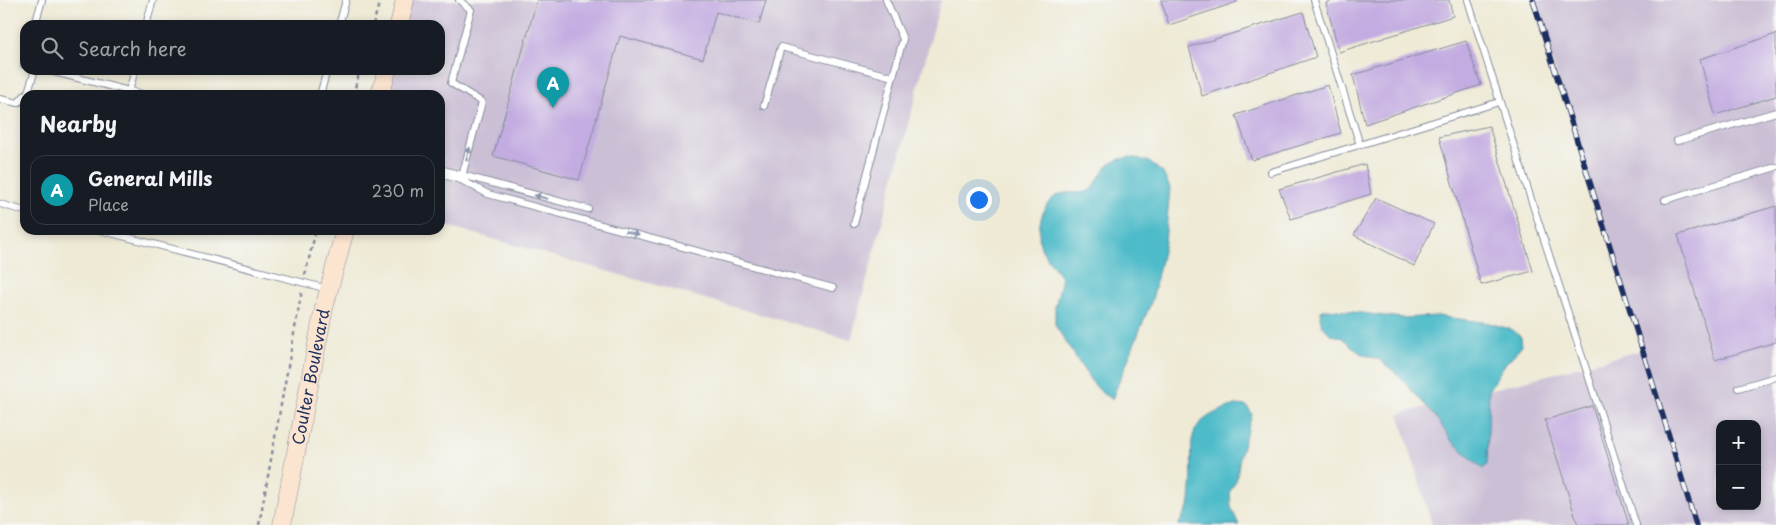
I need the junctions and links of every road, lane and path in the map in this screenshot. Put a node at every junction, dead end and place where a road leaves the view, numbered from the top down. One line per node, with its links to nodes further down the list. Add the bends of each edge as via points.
1 (42, 0): 10 (lane)
2 (153, 0): 11 (lane)
3 (346, 0): 12 (lane)
4 (380, 0): 13 (path)
5 (405, 0): 14 (street)
6 (459, 0): 39 (lane, one-way to 6, via 482,102 451,83 471,10)
7 (886, 0): 21 (lane, via 903,39)
8 (1314, 0): 34 (lane)
9 (1468, 0): 30 (lane)
10 (36, 20)
11 (147, 20)
12 (340, 20)
13 (374, 20)
14 (400, 20)
15 (33, 75): 22 (lane)
16 (66, 75): 23 (lane)
17 (134, 75): 24 (lane)
18 (326, 75): 25 (lane)
19 (359, 75): 26 (path)
20 (386, 75): 27 (street)
21 (892, 77): 31 (lane, via 782,47); 44 (lane)
22 (29, 90)
23 (125, 90)
24 (129, 90)
25 (321, 90)
26 (354, 90)
27 (381, 90)
28 (0, 99): 29 (lane)
29 (20, 101)
30 (1499, 102): 34 (lane); 55 (lane)
31 (764, 106)
32 (1776, 112): 33 (lane)
33 (1677, 141)
34 (1360, 145): 37 (lane)
35 (1776, 167): 40 (lane)
36 (445, 171): 39 (lane)
37 (1272, 172)
38 (445, 175): 39 (lane)
39 (462, 178): 42 (lane, one-way to 39); 49 (lane, one-way to 49, via 488,194)
40 (1665, 200)
41 (0, 204): 43 (lane)
42 (588, 209)
43 (20, 210)
44 (854, 224)
45 (118, 235): 48 (lane)
46 (315, 235): 48 (path)
47 (344, 235): 50 (street, Coulter Boulevard)
48 (303, 283): 50 (lane); 53 (path)
49 (833, 288)
50 (329, 290): 54 (street, Coulter Boulevard)
51 (1776, 376): 52 (lane)
52 (1738, 388)
53 (259, 525)
54 (282, 525)
55 (1636, 525)

